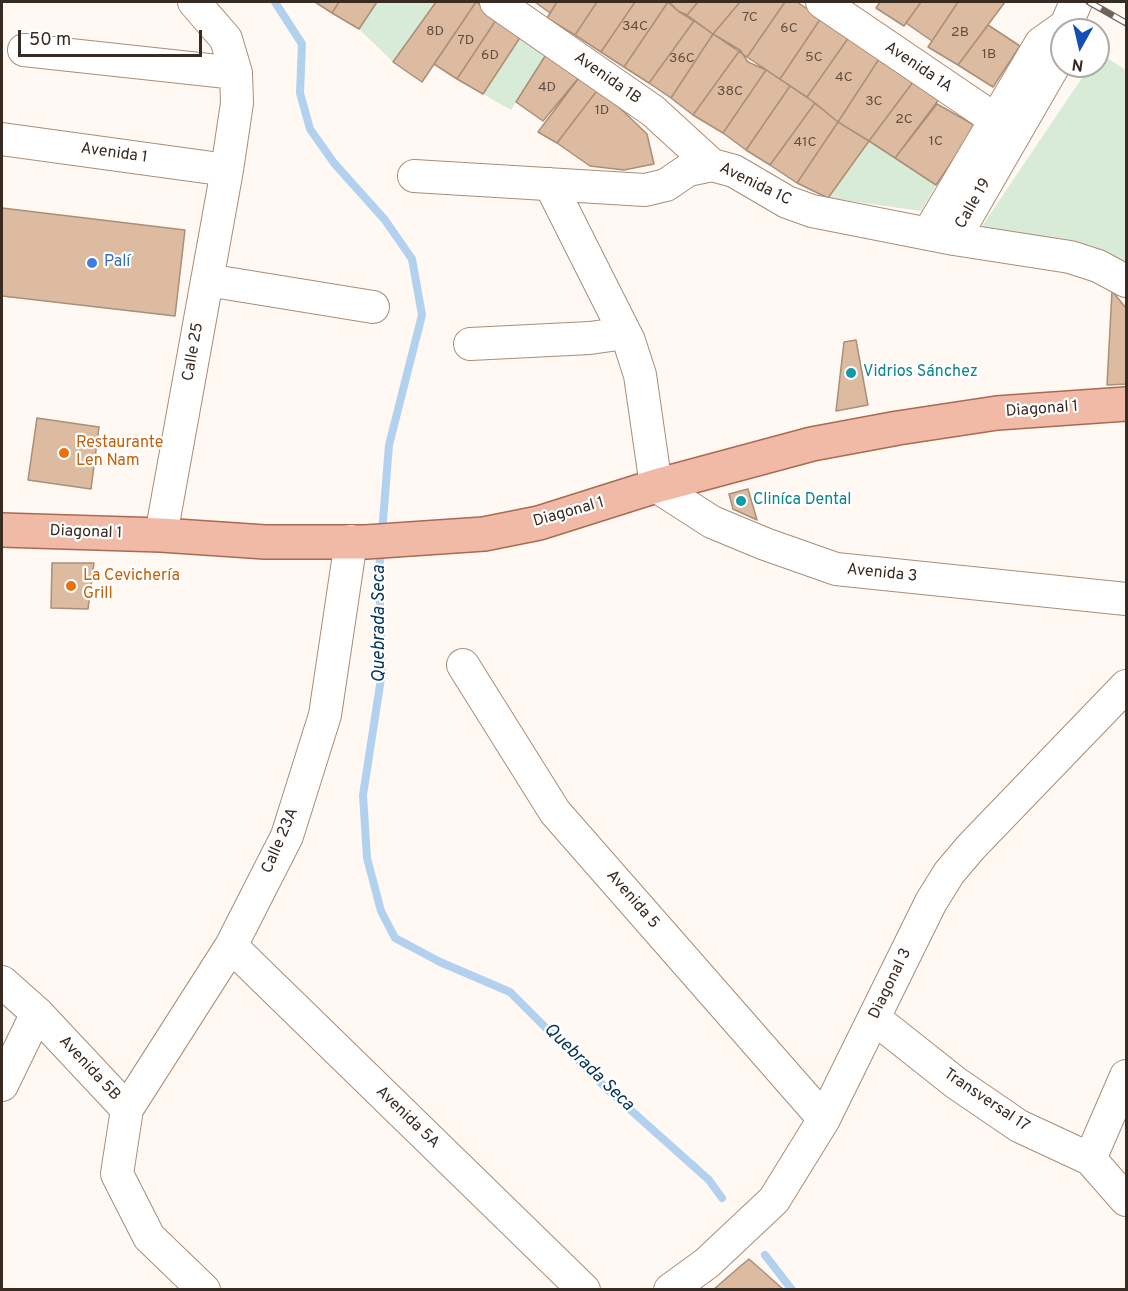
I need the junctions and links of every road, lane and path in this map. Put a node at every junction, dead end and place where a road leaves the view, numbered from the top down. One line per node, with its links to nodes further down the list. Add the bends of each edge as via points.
1 (194, 2): 6 (street, Calle 25, via 226,39)
2 (496, 2): 9 (street, Avenida 1B, via 653,111)
3 (822, 2): 7 (street, Avenida 1A)
4 (1050, 37): 7 (street, Calle 19, via 1041,43)
5 (24, 50): 6 (street)
6 (236, 73): 10 (street, Calle 25, via 237,103)
7 (1005, 127): 13 (street, Calle 19)
8 (2, 138): 10 (street, Avenida 1)
9 (712, 165): 12 (street, Avenida 1C, via 688,170 666,185 645,190); 13 (street, Avenida 1C, via 734,171 787,202 812,211)
10 (227, 170): 14 (street, Calle 25)
11 (414, 176): 12 (street, Avenida 1C)
12 (549, 184): 17 (street)
13 (941, 236): 15 (street, Calle 19, via 1070,257)
14 (207, 280): 16 (street); 22 (street, Calle 25)
15 (1126, 281)
16 (373, 308)
17 (625, 333): 18 (street); 20 (street, via 640,375)
18 (470, 344)
19 (1126, 404): 20 (main road, Diagonal 1, via 997,413 898,428 812,444)
20 (656, 486): 23 (main road, Diagonal 1, via 539,523 484,534); 24 (street, Avenida 3, via 712,522 836,569)
21 (2, 530): 22 (main road, Diagonal 1)
22 (161, 535): 23 (main road, Diagonal 1, via 265,542)
23 (359, 541): 27 (street, Calle 23A, via 325,715 287,837)
24 (1126, 599)
25 (463, 665): 34 (street, Avenida 5, via 555,812)
26 (1126, 686): 30 (street, Diagonal 3, via 950,873 931,902)
27 (231, 946): 33 (street, Calle 23A); 38 (street, Avenida 5A)
28 (2, 982): 29 (street, Avenida 5B)
29 (37, 1013): 32 (street); 33 (street, Avenida 5B)
30 (874, 1018): 34 (street, Diagonal 3); 35 (street, Transversal 17, via 956,1083 1019,1126)
31 (1126, 1076): 35 (street)
32 (2, 1085)
33 (127, 1109): 37 (street, Avenida 5B, via 117,1174 148,1237)
34 (824, 1119): 39 (street, Diagonal 3, via 774,1200 707,1263)
35 (1090, 1159): 36 (street, Transversal 17)
36 (1126, 1200)
37 (204, 1290)
38 (584, 1290)
39 (670, 1290)

